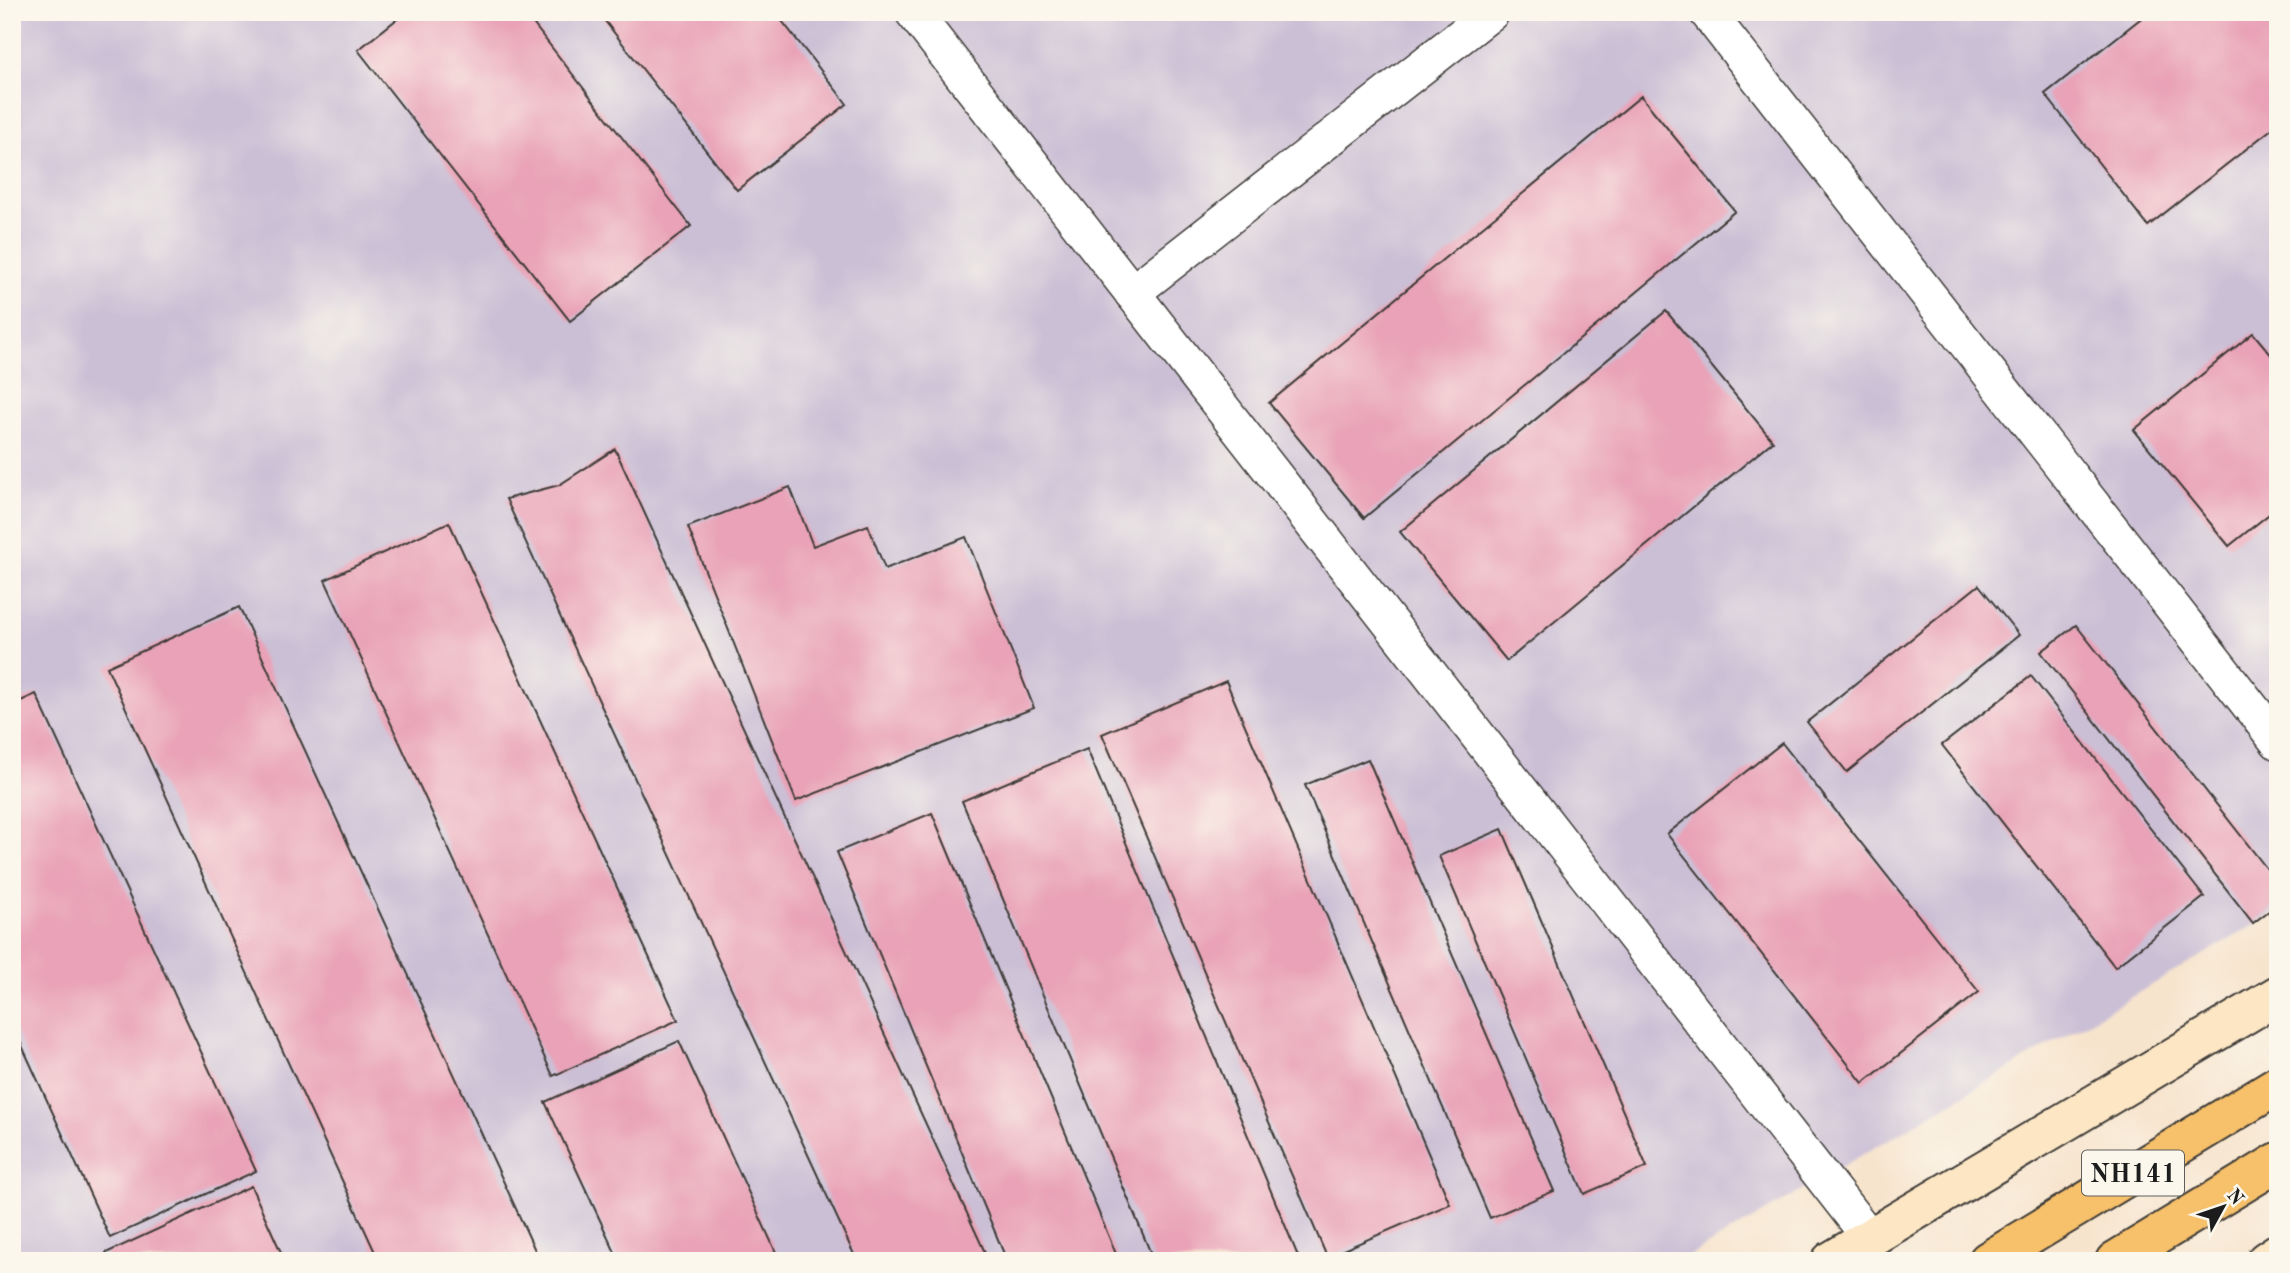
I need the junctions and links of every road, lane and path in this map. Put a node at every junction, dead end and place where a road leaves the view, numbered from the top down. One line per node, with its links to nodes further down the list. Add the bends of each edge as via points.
1 (913, 12): 4 (street)
2 (1492, 12): 4 (street)
3 (1707, 12): 5 (street)
4 (1132, 293): 9 (street)
5 (2278, 742)
6 (2278, 995): 9 (street)
7 (2278, 1085): 12 (highway, NH141)
8 (2278, 1162): 13 (highway, NH141)
9 (1870, 1238): 11 (street)
10 (2278, 1253): 14 (street)
11 (1831, 1261)
12 (1988, 1261)
13 (2115, 1261)
14 (2266, 1261)

